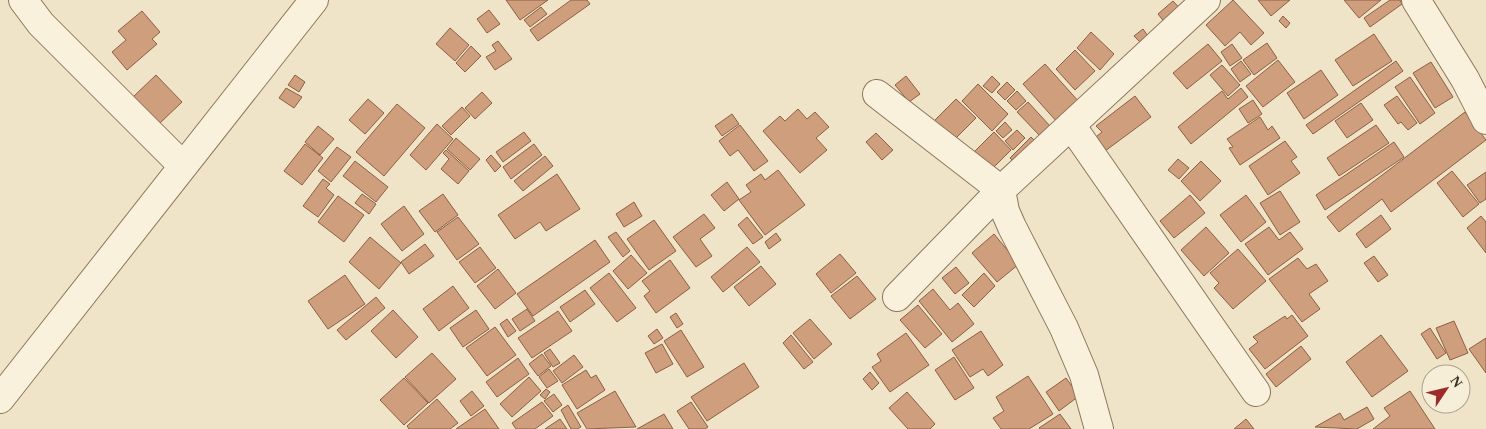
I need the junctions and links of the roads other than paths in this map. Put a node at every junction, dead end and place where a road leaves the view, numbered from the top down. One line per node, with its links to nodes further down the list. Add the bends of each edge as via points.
1 (23, 0): 8 (street, via 41,24)
2 (314, 0): 8 (street)
3 (1206, 0): 7 (street)
4 (1416, 0): 6 (street)
5 (877, 94): 9 (street)
6 (1486, 120)
7 (1071, 126): 9 (street); 11 (street)
8 (183, 166): 12 (street)
9 (1001, 190): 10 (street); 13 (street, via 1012,227 1064,328 1084,375)
10 (897, 297)
11 (1256, 392)
12 (0, 399)
13 (1099, 429)

